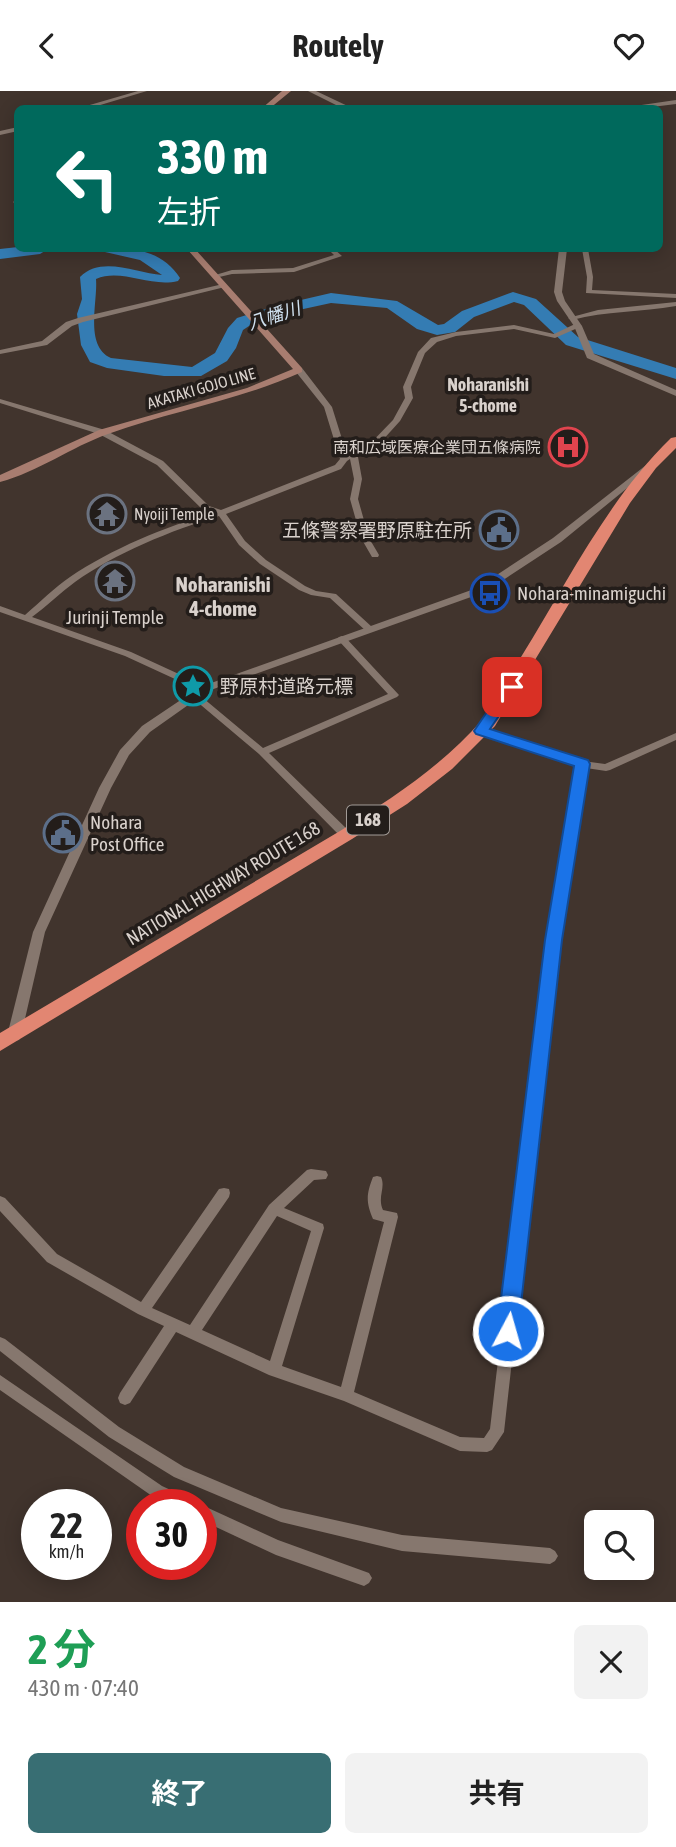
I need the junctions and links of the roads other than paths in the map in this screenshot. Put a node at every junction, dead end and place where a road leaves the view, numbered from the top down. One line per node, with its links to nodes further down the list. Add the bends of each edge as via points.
1 (144, 91): 5 (street)
2 (287, 91): 6 (main road)
3 (311, 91): 7 (street)
4 (676, 102): 8 (street)
5 (93, 105)
6 (269, 105)
7 (342, 105)
8 (651, 105)
9 (194, 252): 13 (main road)
10 (335, 252): 13 (street, via 340,256 304,268)
11 (563, 252): 17 (street, via 558,292)
12 (586, 252): 15 (street, via 588,292)
13 (215, 276): 14 (main road)
14 (223, 286): 19 (street, via 80,320 44,343); 20 (main road)
15 (676, 296)
16 (676, 304): 17 (street, via 606,309)
17 (572, 318): 18 (street)
18 (577, 330): 21 (street, via 590,353 602,363); 25 (street, via 550,336 514,327 433,340 422,352 407,387 409,398 396,421 368,451)
19 (0, 352)
20 (299, 370): 23 (main road, AKATAKI GOJO LINE, via 247,393); 25 (street, via 328,407)
21 (676, 393)
22 (0, 401): 23 (street)
23 (102, 432): 27 (main road, AKATAKI GOJO LINE); 28 (street, via 160,463 190,494)
24 (676, 441): 26 (highway, NATIONAL HIGHWAY ROUTE 168 / 168)
25 (349, 458): 28 (street, via 338,467); 29 (street, via 358,479 354,499)
26 (650, 465): 32 (street, via 556,540 481,590); 35 (highway, NATIONAL HIGHWAY ROUTE 168 / 168)
27 (0, 479)
28 (221, 513): 31 (street, via 80,574); 32 (street, via 263,562 302,588 333,596)
29 (374, 555)
30 (0, 609): 31 (street)
31 (26, 618): 34 (street, via 128,654)
32 (369, 629): 33 (street)
33 (342, 639): 34 (street); 37 (street, via 394,695)
34 (199, 692): 37 (street); 40 (street, via 146,729 124,753 39,932)
35 (481, 731): 38 (street); 39 (highway, NATIONAL HIGHWAY ROUTE 168 / 168, via 401,800)
36 (676, 736): 38 (street, via 606,768)
37 (262, 752): 39 (street)
38 (582, 764): 52 (street, via 551,954 497,1432 487,1445 460,1444)
39 (346, 835): 40 (highway, NATIONAL HIGHWAY ROUTE 168 / 168)
40 (7, 1039)
41 (322, 1175): 45 (street, via 311,1174)
42 (377, 1181): 52 (street, via 373,1202 377,1215 392,1217)
43 (224, 1193): 46 (street)
44 (0, 1202): 46 (street, via 52,1258)
45 (274, 1209): 48 (street); 50 (street, via 318,1228)
46 (144, 1310): 47 (street)
47 (173, 1324): 48 (street); 53 (street)
48 (192, 1333): 50 (street)
49 (0, 1343): 56 (street, via 114,1432 179,1472 281,1515 402,1543)
50 (274, 1370): 52 (street)
51 (0, 1382): 54 (street)
52 (346, 1395)
53 (125, 1398)
54 (155, 1489)
55 (217, 1520): 57 (street, via 276,1548)
56 (550, 1556)
57 (364, 1578)

